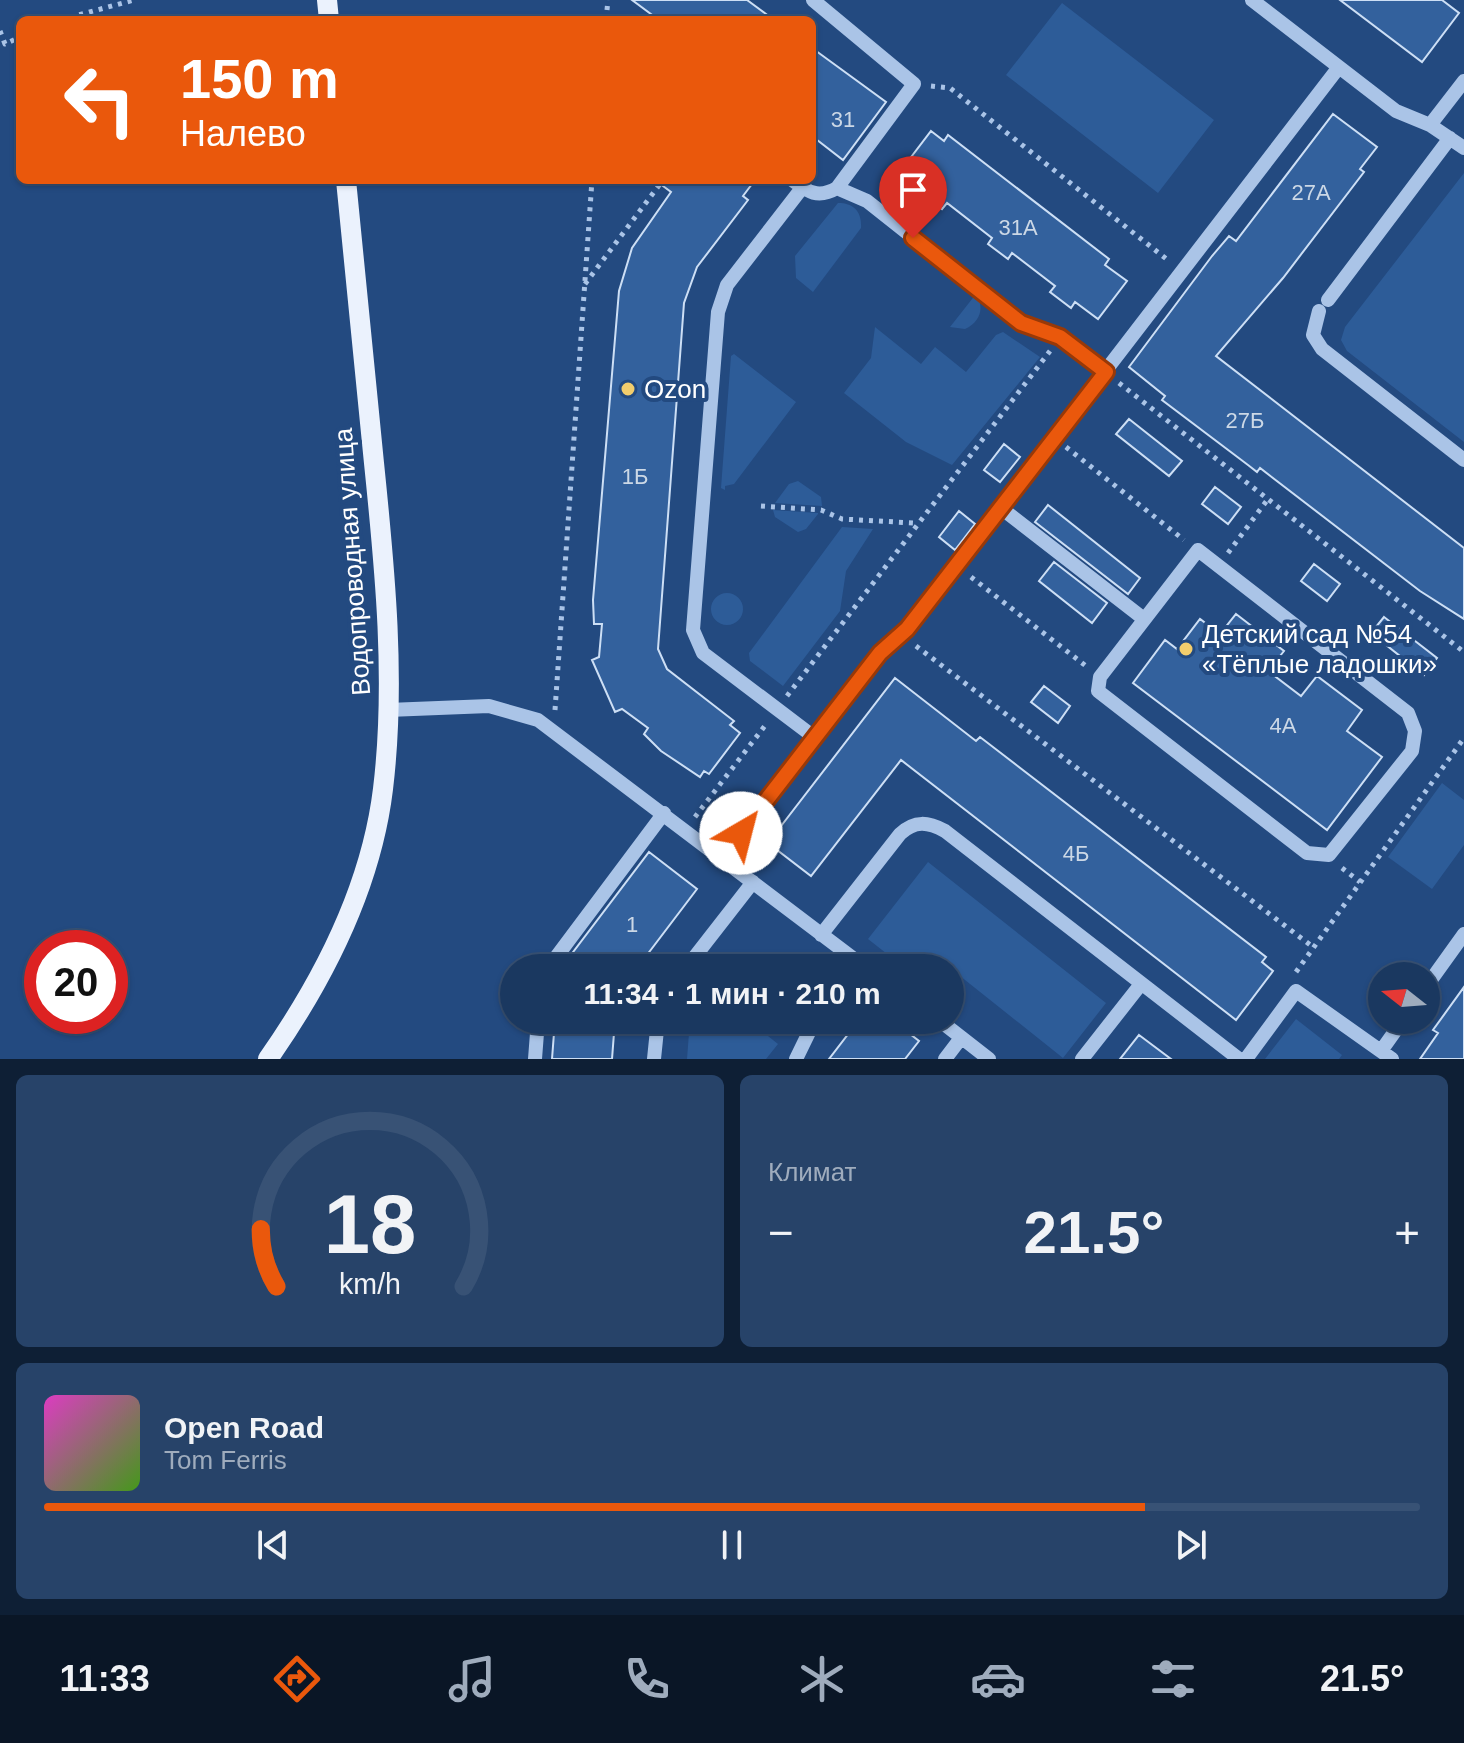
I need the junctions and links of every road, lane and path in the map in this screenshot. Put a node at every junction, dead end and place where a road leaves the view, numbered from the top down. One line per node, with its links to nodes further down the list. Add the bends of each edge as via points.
1 (134, 0): 4 (path)
2 (813, 0): 9 (lane)
3 (1252, 0): 7 (lane)
4 (75, 16)
5 (0, 31): 6 (path, via 5,44)
6 (16, 39)
7 (1339, 67): 10 (lane, via 1396,111); 18 (lane)
8 (1464, 81): 10 (lane)
9 (914, 84): 17 (lane); 18 (path, via 950,88)
10 (1430, 125): 11 (lane)
11 (1450, 138): 12 (lane); 23 (lane, via 1323,306 1313,335 1322,349)
12 (1464, 148)
13 (346, 184): 36 (main road, Водопроводная улица, via 380,520)
14 (592, 184): 19 (path)
15 (660, 184): 19 (path)
16 (797, 184): 17 (lane, via 819,195); 35 (lane, via 727,285 718,312 693,630 703,653)
17 (837, 188): 20 (lane, via 867,201 1021,323)
18 (1183, 271): 21 (lane)
19 (584, 285): 37 (path)
20 (1060, 337): 21 (lane); 27 (path)
21 (1106, 372): 22 (lane); 24 (path)
22 (1055, 439): 26 (lane); 28 (path)
23 (1464, 460)
24 (1268, 499): 30 (path); 33 (path)
25 (761, 506): 27 (path, via 821,510 842,519)
26 (1001, 508): 29 (lane); 31 (lane)
27 (915, 523): 35 (path)
28 (1198, 550): 30 (lane); 31 (lane)
29 (956, 565): 32 (lane); 34 (path)
30 (1218, 565): 34 (lane, via 1413,722 1412,751 1335,850 1322,857 1307,853 1102,694 1097,686)
31 (1144, 619): 34 (lane)
32 (902, 635): 38 (lane, via 880,653); 46 (path)
33 (1464, 652)
34 (1100, 677)
35 (778, 709): 38 (lane); 41 (path)
36 (388, 710): 37 (lane, via 489,706 528,715); 60 (main road, Водопроводная улица, via 383,790 344,930 305,1006)
37 (551, 728): 40 (lane)
38 (814, 737): 42 (lane)
39 (1464, 738): 46 (path)
40 (664, 813): 41 (lane); 47 (lane)
41 (686, 830): 42 (lane)
42 (722, 858): 43 (lane)
43 (753, 882): 45 (lane); 48 (lane)
44 (1464, 934): 50 (lane)
45 (821, 935): 49 (lane); 51 (lane, via 900,834 926,823 945,831)
46 (1313, 947): 52 (path, via 1293,976)
47 (558, 954)
48 (697, 954)
49 (844, 954)
50 (1440, 967)
51 (1141, 984): 66 (lane); 67 (lane)
52 (1296, 991): 59 (lane); 68 (lane)
53 (537, 1034): 61 (lane)
54 (657, 1034): 62 (lane)
55 (808, 1034): 63 (lane)
56 (956, 1034): 58 (lane)
57 (1396, 1034): 59 (lane)
58 (961, 1038): 64 (lane); 65 (lane)
59 (1386, 1055)
60 (268, 1059)
61 (535, 1059)
62 (654, 1059)
63 (796, 1059)
64 (945, 1059)
65 (989, 1059)
66 (1082, 1059)
67 (1239, 1059)
68 (1246, 1059)

